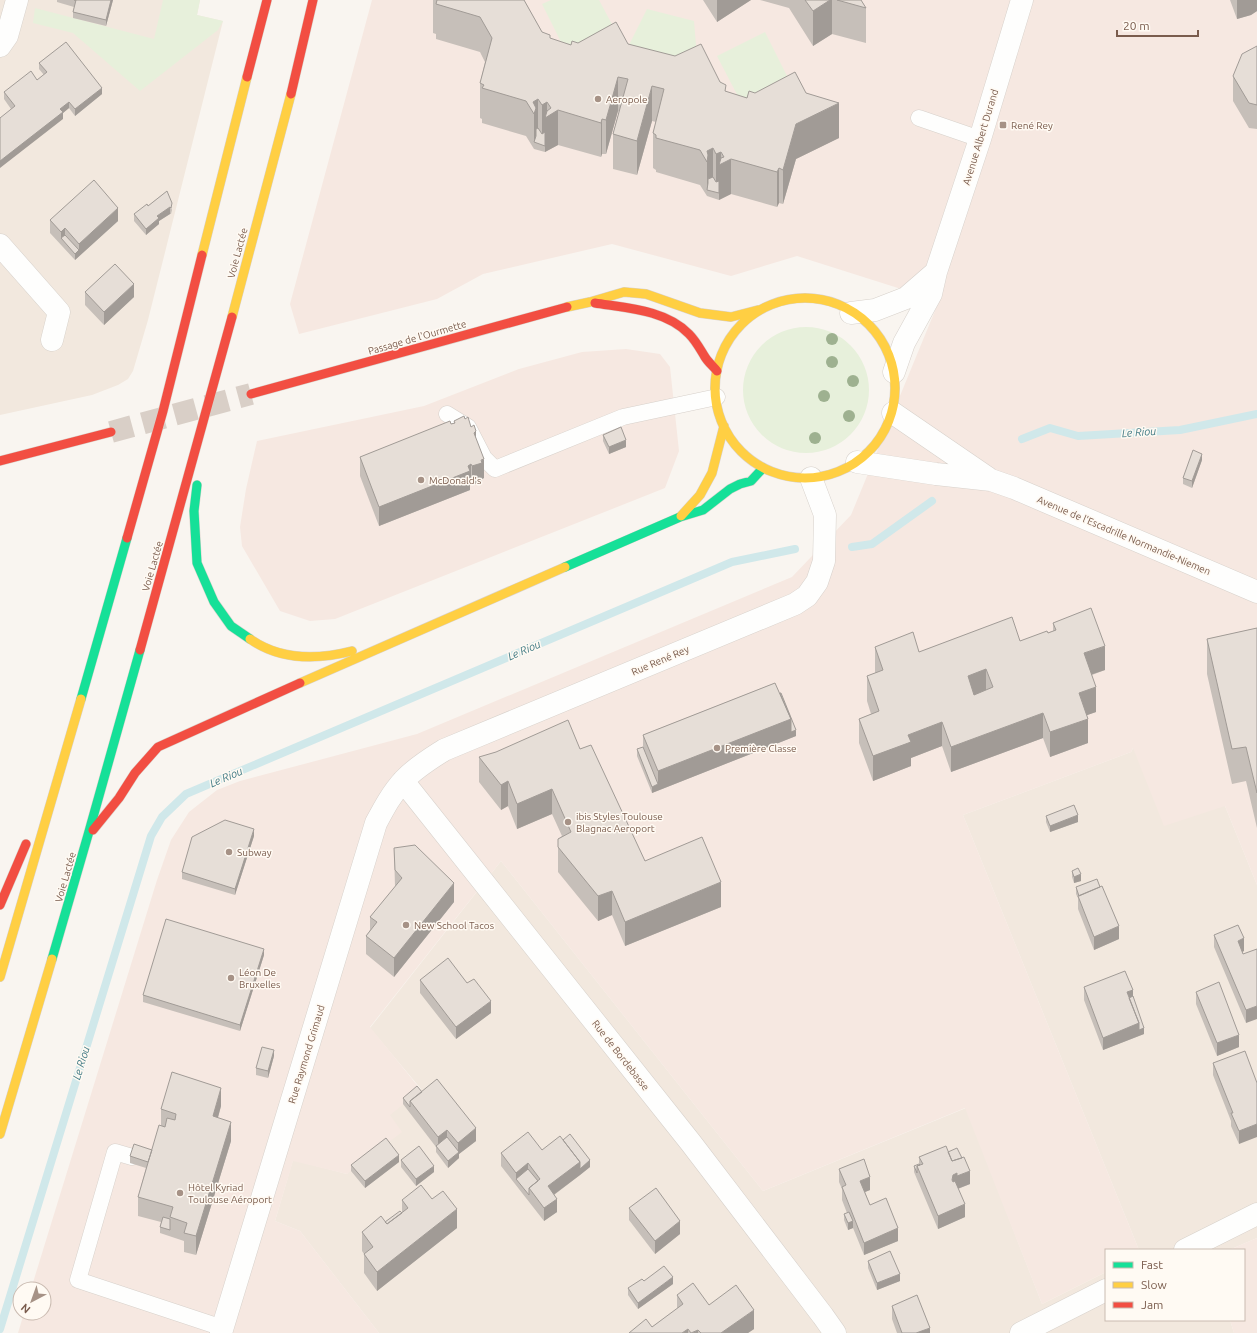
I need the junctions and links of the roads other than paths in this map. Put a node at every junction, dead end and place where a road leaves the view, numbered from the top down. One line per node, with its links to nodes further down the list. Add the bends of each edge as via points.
1 (17, 0): 5 (street, via 7,36)
2 (267, 0): 31 (main road, via 163,411)
3 (313, 0): 18 (main road, Voie Lactée, via 290,100)
4 (1022, 0): 7 (street, Avenue Albert Durand)
5 (0, 46)
6 (919, 118): 7 (lane)
7 (980, 139): 9 (street, Avenue Albert Durand)
8 (0, 245): 13 (street, via 59,312)
9 (936, 272): 12 (street, via 906,298 875,310); 15 (street, Avenue Albert Durand, via 931,294 904,343)
10 (590, 302): 11 (main road, Passage de l'Ourmette, via 624,292 646,294 700,313 731,317); 14 (main road, Passage de l'Ourmette, via 640,310 675,323 688,333); 16 (main road, Passage de l'Ourmette, via 552,310)
11 (761, 309): 12 (main road, via 776,302 808,298 826,300); 14 (main road, via 748,318 728,342)
12 (851, 313): 15 (main road, via 870,326 883,341)
13 (52, 340)
14 (717, 371): 17 (main road)
15 (894, 372): 19 (main road)
16 (251, 394)
17 (716, 397): 20 (lane, via 622,417 495,469 484,458 468,427); 21 (main road)
18 (206, 412): 30 (main road, via 194,511 197,563 214,602 231,626 260,646 296,657 332,656); 35 (main road, Voie Lactée)
19 (893, 413): 24 (main road, via 880,440); 27 (street, Avenue de l'Escadrille Normandie-Niemen)
20 (447, 414)
21 (724, 426): 25 (main road, via 731,439); 28 (main road, via 707,484)
22 (111, 432): 23 (main road)
23 (0, 461)
24 (857, 462): 26 (main road, via 841,471); 27 (street, Avenue de l'Escadrille Normandie-Niemen)
25 (762, 468): 26 (main road, via 781,475); 28 (main road, via 751,480 730,489 703,510)
26 (811, 478): 32 (street, Rue René Rey, via 825,515 824,561 817,582 807,596 795,604 444,750)
27 (991, 480): 29 (street, Avenue de l'Escadrille Normandie-Niemen)
28 (680, 517): 30 (main road)
29 (1257, 592)
30 (403, 638): 35 (main road, via 158,747)
31 (74, 724): 33 (main road); 37 (main road)
32 (403, 781): 43 (street, Rue Raymond Grimaud, via 376,823); 44 (street, Rue de Bordebasse, via 691,1143)
33 (39, 811)
34 (30, 833): 36 (main road)
35 (88, 835): 38 (main road, Voie Lactée)
36 (0, 905)
37 (0, 976)
38 (0, 1134)
39 (132, 1157): 43 (lane, via 115,1152 78,1280)
40 (1257, 1214): 41 (street)
41 (1187, 1249)
42 (1105, 1291): 45 (street)
43 (222, 1330)
44 (835, 1333)
45 (1021, 1333)

